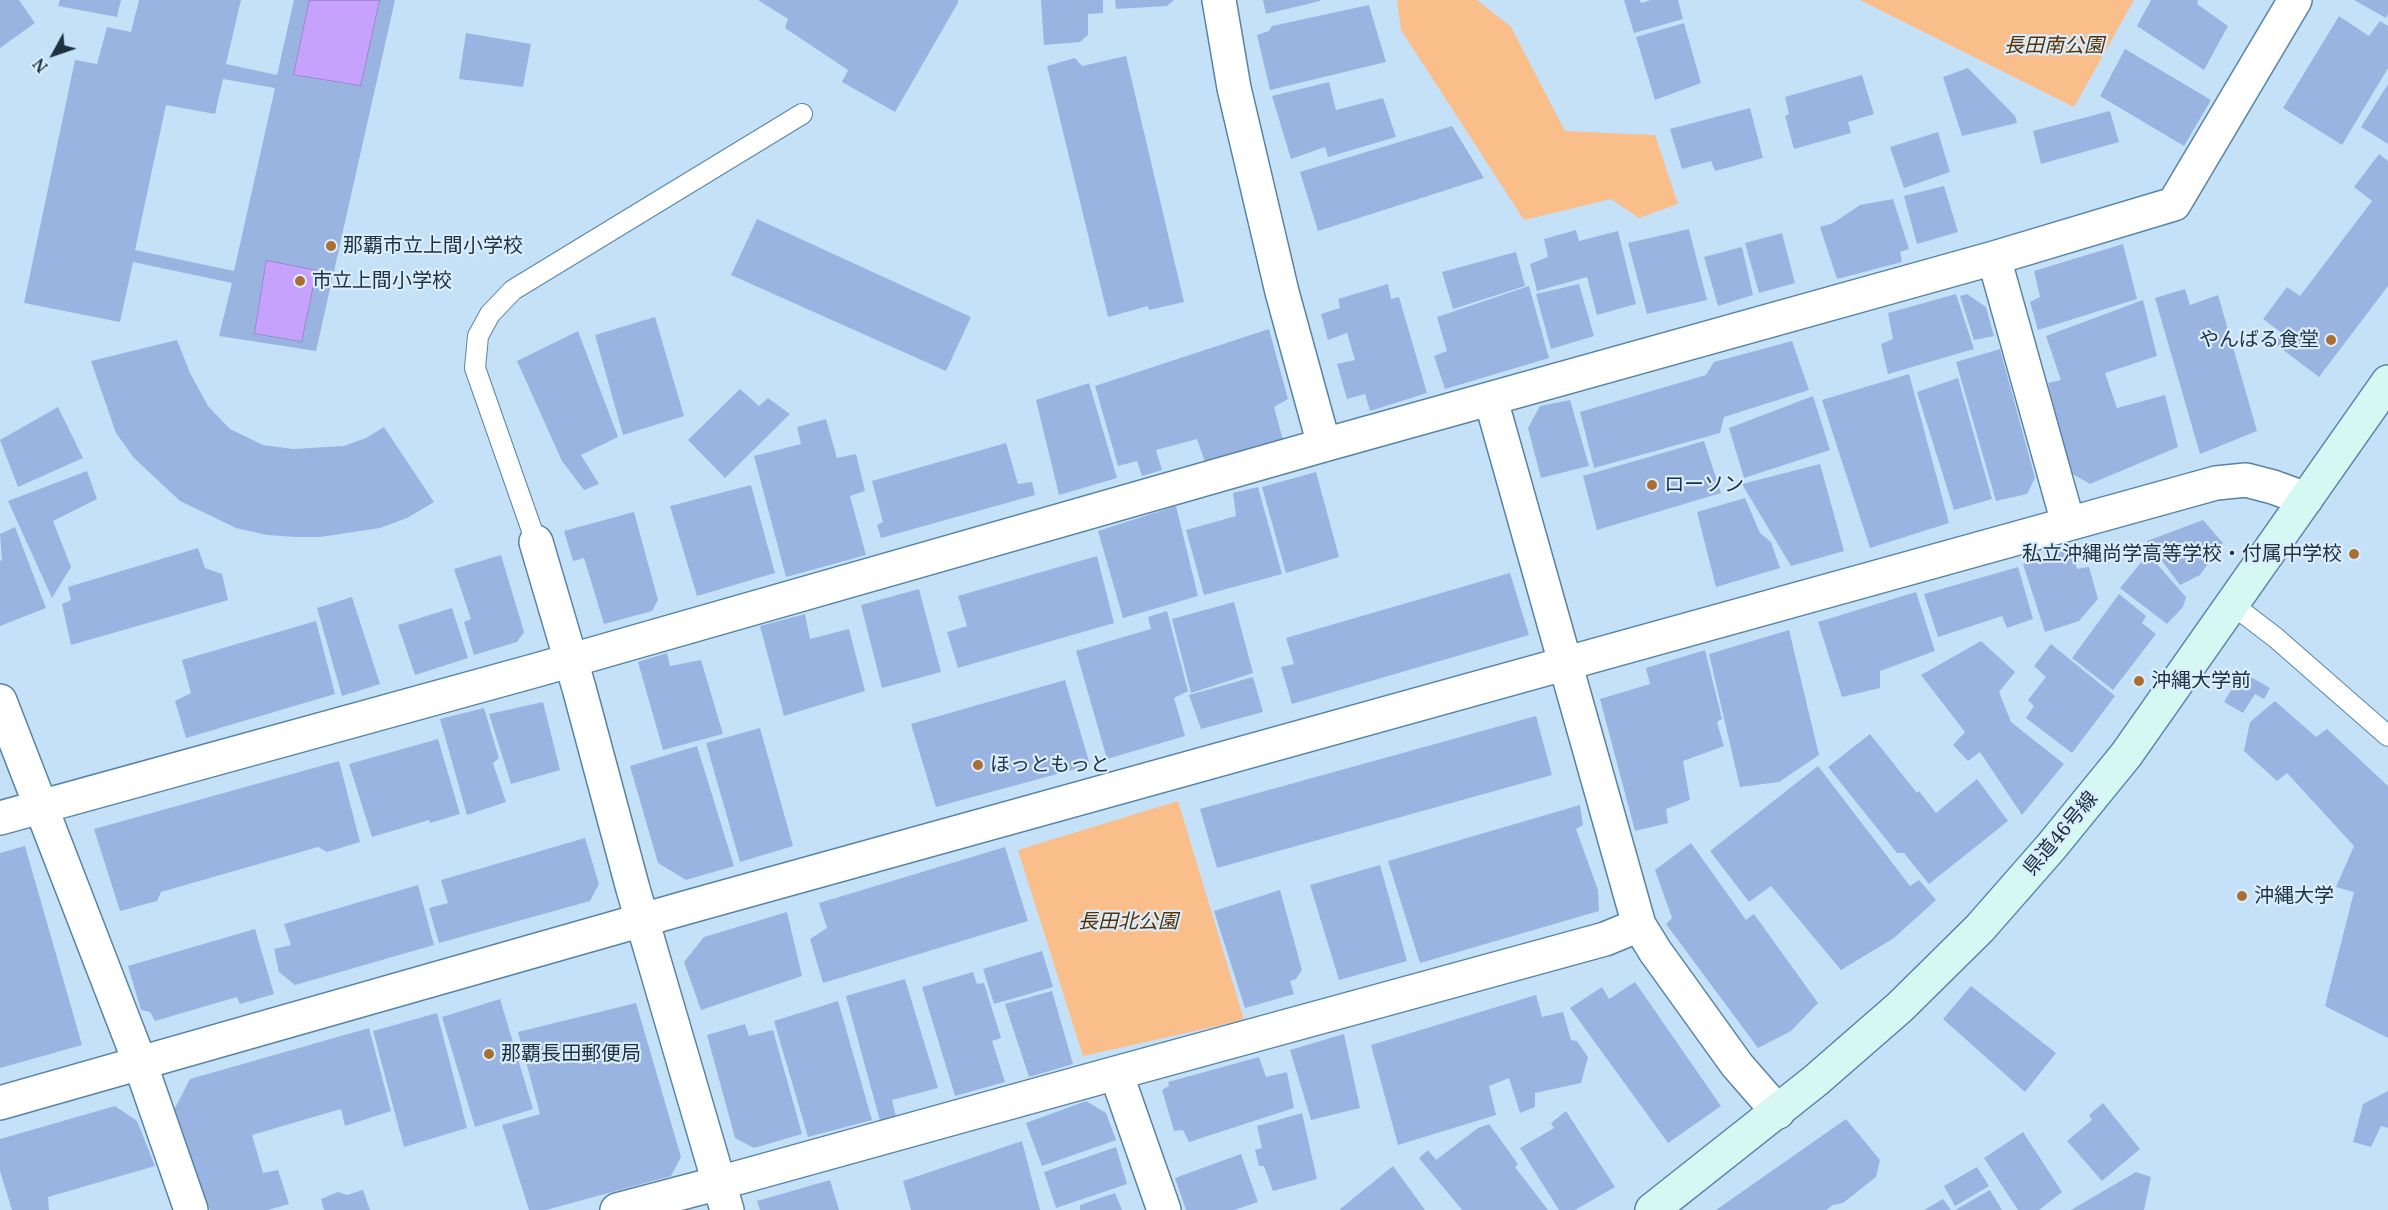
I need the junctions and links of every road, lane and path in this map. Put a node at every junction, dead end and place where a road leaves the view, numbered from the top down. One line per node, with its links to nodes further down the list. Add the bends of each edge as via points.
1 (1219, 0): 7 (street, via 1234,88 1276,269)
2 (2295, 0): 4 (street, via 2174,204)
3 (802, 114): 10 (lane, via 513,290 490,314 478,336 475,368)
4 (1994, 258): 6 (street); 9 (street)
5 (2388, 382): 8 (main road, 県道46号線)
6 (1491, 399): 7 (street); 13 (street)
7 (1324, 445): 12 (street)
8 (2306, 500): 9 (street, via 2246,480 2216,483); 11 (main road, 県道46号線)
9 (2068, 523): 13 (street)
10 (536, 542): 12 (street)
11 (2233, 605): 15 (lane); 23 (main road, 県道46号線, via 2126,755 1980,928 1900,1007)
12 (571, 660): 16 (street); 18 (street)
13 (1566, 663): 18 (street); 19 (street)
14 (0, 700): 16 (street)
15 (2388, 736)
16 (42, 807): 17 (street); 20 (street)
17 (0, 818)
18 (643, 920): 20 (street); 24 (street)
19 (1640, 925): 21 (street, via 1605,939); 23 (street, via 1737,1065)
20 (140, 1063): 22 (street); 25 (street)
21 (1116, 1073): 24 (street); 27 (street)
22 (0, 1103)
23 (1778, 1112): 28 (main road, 県道46号線)
24 (723, 1196): 26 (street)
25 (191, 1210)
26 (617, 1210)
27 (1164, 1210)
28 (1652, 1210)

